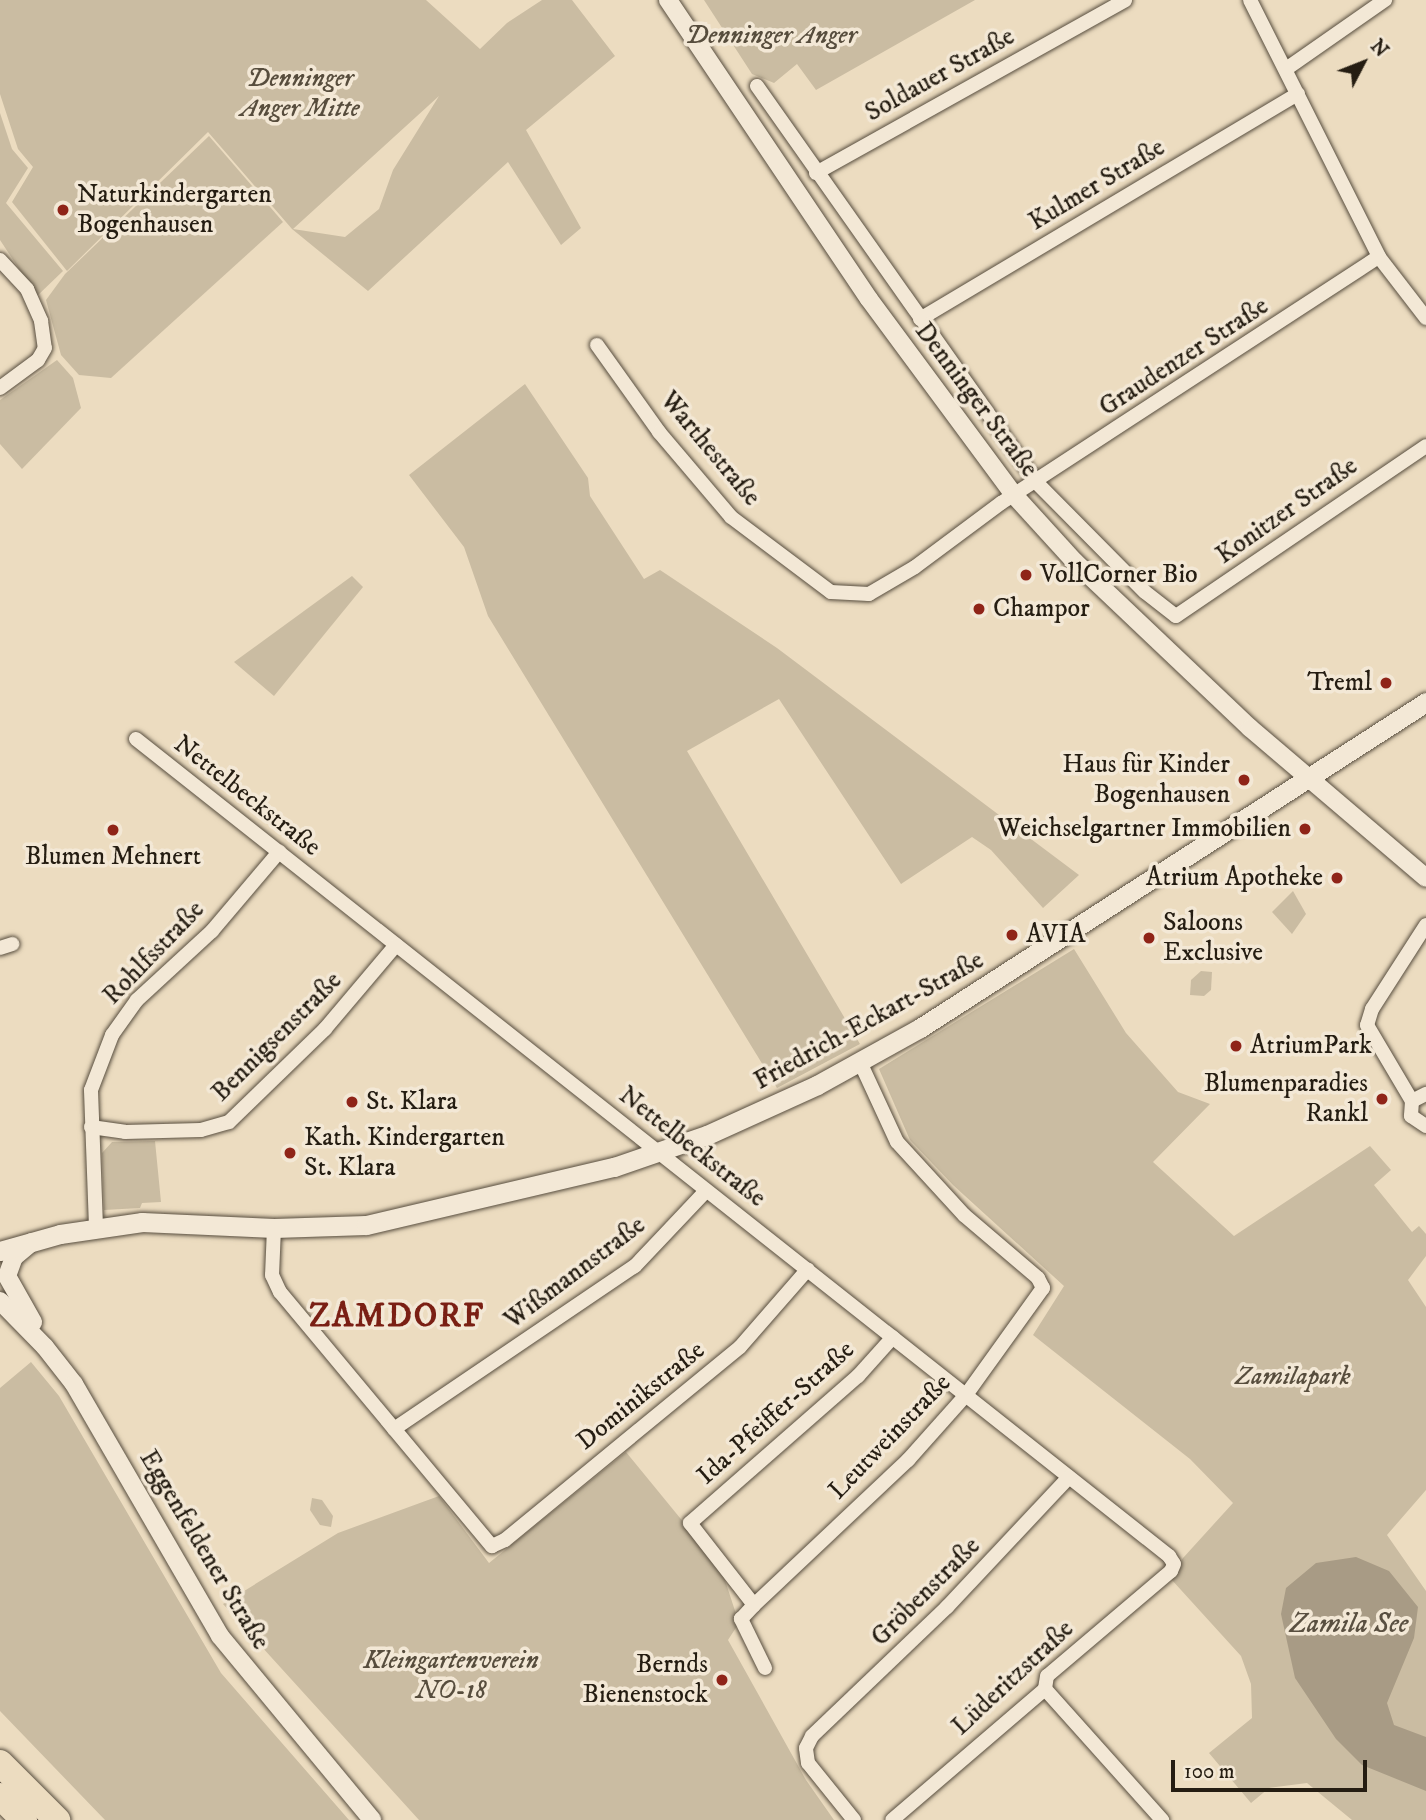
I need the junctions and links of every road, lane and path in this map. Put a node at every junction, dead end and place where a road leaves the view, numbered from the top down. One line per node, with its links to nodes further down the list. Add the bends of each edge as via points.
1 (668, 0): 17 (street, Denninger Straße, via 876,310)
2 (1125, 0): 8 (street, Soldauer Straße)
3 (1250, 0): 5 (street)
4 (1385, 0): 5 (street)
5 (1286, 69): 7 (street)
6 (757, 86): 8 (street, Denninger Straße)
7 (1298, 94): 9 (street); 12 (street, Kulmer Straße)
8 (816, 173): 12 (street, Denninger Straße)
9 (1379, 257): 11 (street); 16 (street, Graudenzer Straße)
10 (0, 260): 14 (street, via 27,289 41,321 45,348 38,360)
11 (1426, 318)
12 (920, 319): 16 (street, Denninger Straße)
13 (597, 345): 17 (street, Warthestraße, via 715,502 831,592 869,594 890,584)
14 (0, 388)
15 (1426, 446): 18 (street, Konitzer Straße)
16 (1037, 483): 17 (street, Graudenzer Straße); 18 (street, Denninger Straße, via 1145,592)
17 (1014, 495): 21 (street, Denninger Straße, via 1093,579)
18 (1175, 616)
19 (1426, 702): 21 (main road, Friedrich-Eckart-Straße)
20 (136, 738): 22 (street, Nettelbeckstraße)
21 (1306, 779): 23 (street, Denninger Straße); 26 (main road, Friedrich-Eckart-Straße, via 976,993)
22 (279, 852): 25 (street, Nettelbeckstraße); 29 (street, Rohlfsstraße, via 212,931 119,1022 100,1060 92,1090)
23 (1426, 878)
24 (1426, 925): 28 (street, via 1372,1009 1367,1025)
25 (396, 944): 29 (street, Bennigsenstraße, via 325,1029 229,1122 188,1130 125,1132); 31 (street, Nettelbeckstraße)
26 (860, 1062): 31 (main road, Friedrich-Eckart-Straße, via 756,1115); 41 (street, Leutweinstraße, via 897,1142 964,1215 1038,1278 1043,1288)
27 (1426, 1094): 28 (street)
28 (1412, 1101): 30 (street, via 1411,1116)
29 (91, 1126): 33 (street, Rohlfsstraße)
30 (1426, 1126)
31 (660, 1152): 32 (street, Nettelbeckstraße); 34 (main road, Friedrich-Eckart-Straße, via 427,1214 366,1226)
32 (706, 1191): 37 (street, Nettelbeckstraße); 42 (street, Wißmannstraße, via 635,1266)
33 (96, 1227): 34 (main road, Friedrich-Eckart-Straße, via 176,1221); 35 (main road, Friedrich-Eckart-Straße)
34 (274, 1228): 42 (street, via 272,1275 280,1292)
35 (34, 1241): 36 (main road, Friedrich-Eckart-Straße); 40 (street, via 14,1258 7,1276)
36 (0, 1251)
37 (808, 1269): 39 (street, Nettelbeckstraße); 42 (street, Dominikstraße, via 740,1347 492,1546)
38 (0, 1301): 40 (street, Eggenfeldener Straße)
39 (893, 1338): 41 (street, Nettelbeckstraße); 45 (street, Ida-Pfeiffer-Straße, via 858,1376 690,1523)
40 (53, 1355): 52 (street, Eggenfeldener Straße, via 220,1636)
41 (966, 1395): 43 (street, Nettelbeckstraße); 45 (street, Leutweinstraße, via 908,1460)
42 (394, 1429)
43 (1069, 1477): 44 (street, Nettelbeckstraße, via 1134,1526 1174,1564); 53 (street, Gröbenstraße, via 947,1607 812,1736 806,1748 808,1763)
44 (1136, 1599): 47 (street, Lüderitzstraße, via 1048,1676)
45 (754, 1605): 46 (street, via 741,1619)
46 (765, 1668)
47 (1045, 1689): 54 (street, Lüderitzstraße); 55 (street)
48 (0, 1763): 51 (highway)
49 (0, 1796): 50 (highway)
50 (24, 1820)
51 (57, 1820)
52 (372, 1820)
53 (854, 1820)
54 (892, 1820)
55 (1162, 1820)

